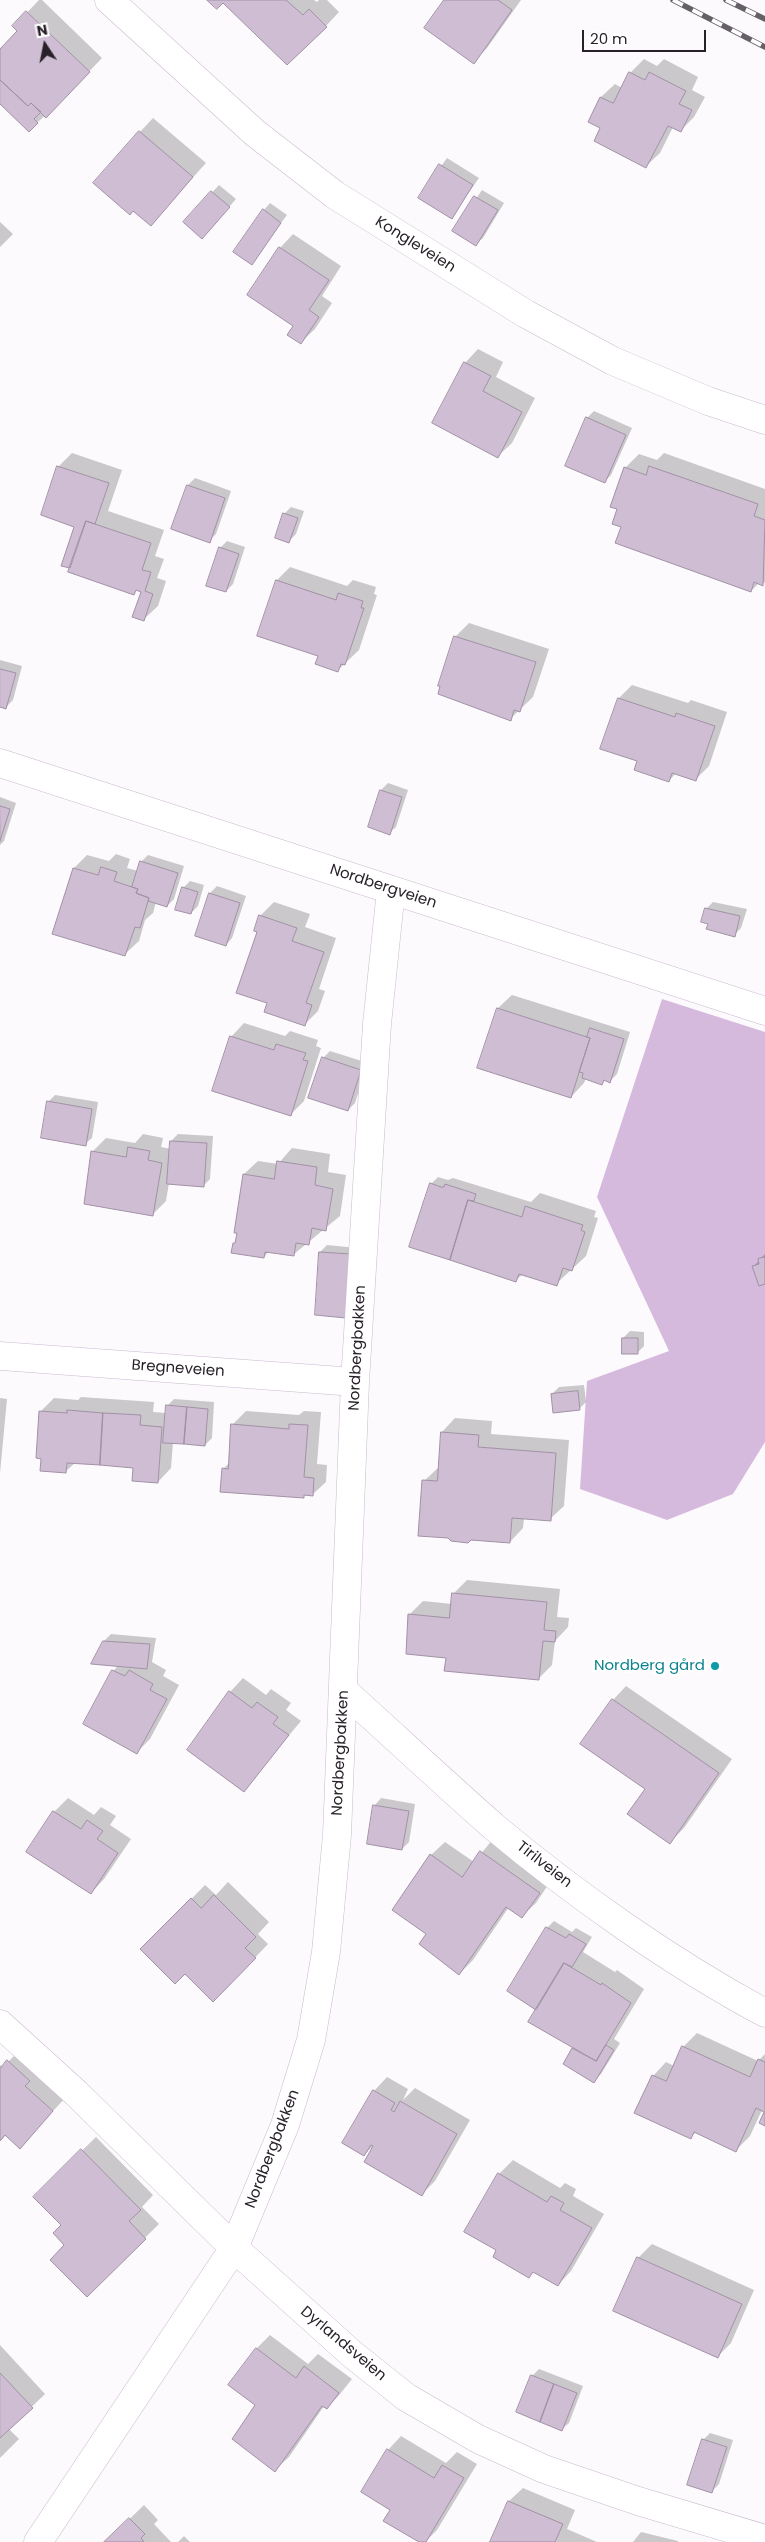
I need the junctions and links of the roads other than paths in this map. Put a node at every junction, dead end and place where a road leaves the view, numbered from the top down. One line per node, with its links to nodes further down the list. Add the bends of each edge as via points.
1 (109, 0): 2 (street, Kongleveien, via 255,133 335,194 526,314 613,361 708,401)
2 (765, 420)
3 (0, 763): 4 (street, Nordbergveien)
4 (391, 890): 5 (street, Nordbergveien); 7 (street, Nordbergbakken, via 377,1024)
5 (765, 1011)
6 (0, 1356): 7 (street, Bregneveien)
7 (355, 1382): 8 (street, Nordbergbakken)
8 (344, 1691): 9 (street, Tirilveien, via 494,1826 605,1912 720,1989); 11 (street, Nordbergbakken, via 337,1835 326,1952 312,2040 285,2125)
9 (765, 2013)
10 (0, 2024): 11 (street, Dyrlandsveien, via 76,2093)
11 (234, 2248): 12 (street, Dyrlandsveien, via 406,2397 478,2439 544,2469); 13 (street, Nordbergbakken)
12 (765, 2539)
13 (38, 2542)

